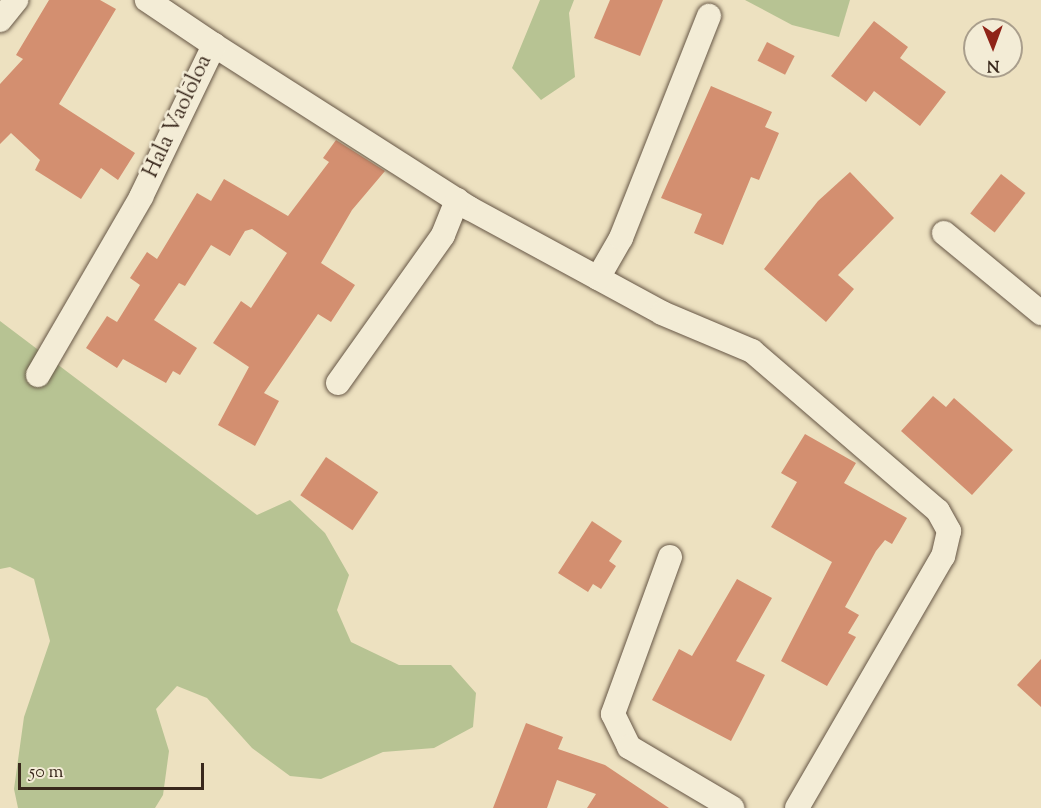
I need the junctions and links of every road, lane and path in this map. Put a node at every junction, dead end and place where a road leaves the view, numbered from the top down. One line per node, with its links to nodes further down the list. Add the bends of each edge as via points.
1 (16, 0): 4 (street)
2 (147, 0): 5 (street, Hala Vaolōloa)
3 (709, 16): 8 (street, via 621,238)
4 (0, 20)
5 (214, 45): 6 (street); 10 (street, Hala Vaolōloa, via 141,197)
6 (457, 200): 8 (street); 11 (street, via 443,236)
7 (944, 233): 9 (street)
8 (598, 278): 14 (street, via 662,313 752,351 938,510 949,531 943,556)
9 (1041, 313)
10 (38, 375)
11 (338, 383)
12 (670, 557): 13 (street, via 613,714 629,747)
13 (732, 808)
14 (797, 808)

